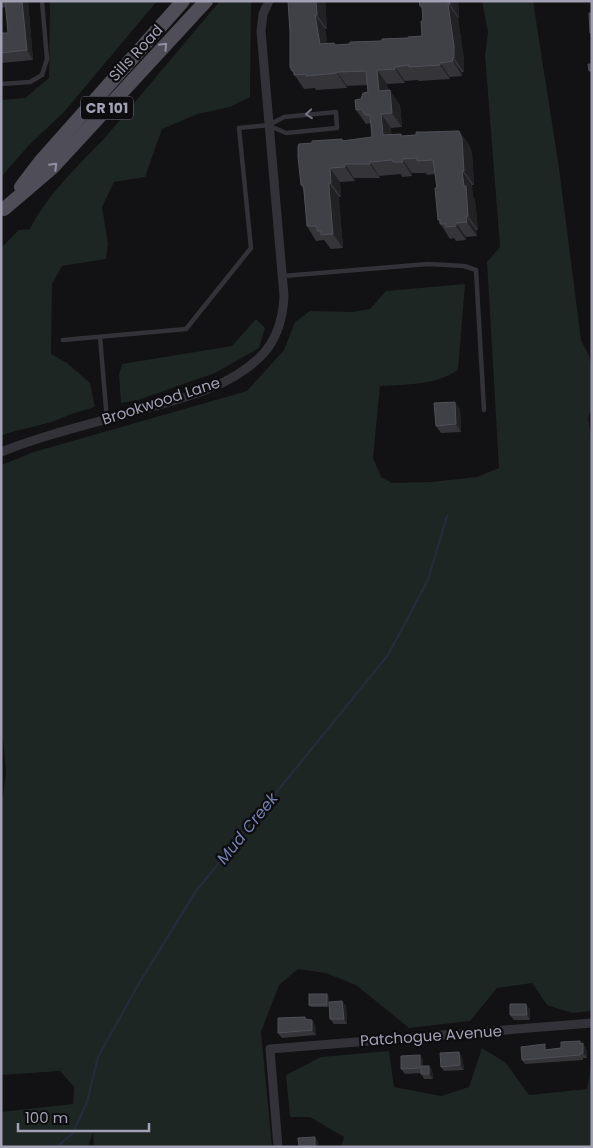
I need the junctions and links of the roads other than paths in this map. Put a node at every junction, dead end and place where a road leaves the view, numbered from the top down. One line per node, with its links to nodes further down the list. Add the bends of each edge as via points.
1 (42, 1): 5 (lane, via 48,59 42,75 30,82)
2 (183, 1): 7 (main road, Sills Road / CR 101, via 40,162)
3 (206, 1): 7 (main road, Sills Road / CR 101, one-way to 3, via 52,168)
4 (269, 1): 6 (street, Brookwood Lane, via 261,31)
5 (1, 84)
6 (269, 125): 6 (lane, one-way to 6, via 286,133 337,128 336,112 284,117); 8 (street, Brookwood Lane); 9 (lane, via 239,128 251,248 245,256 186,329)
7 (3, 211)
8 (282, 276): 11 (lane, via 428,264 476,270); 12 (street, Brookwood Lane, via 284,307 278,328 268,348 248,367 205,391)
9 (100, 337): 10 (lane); 12 (lane)
10 (63, 340)
11 (484, 410)
12 (106, 420): 13 (street, Brookwood Lane, via 48,435)
13 (1, 452)
14 (592, 1023): 15 (street, Patchogue Avenue, via 270,1049)
15 (278, 1147)

